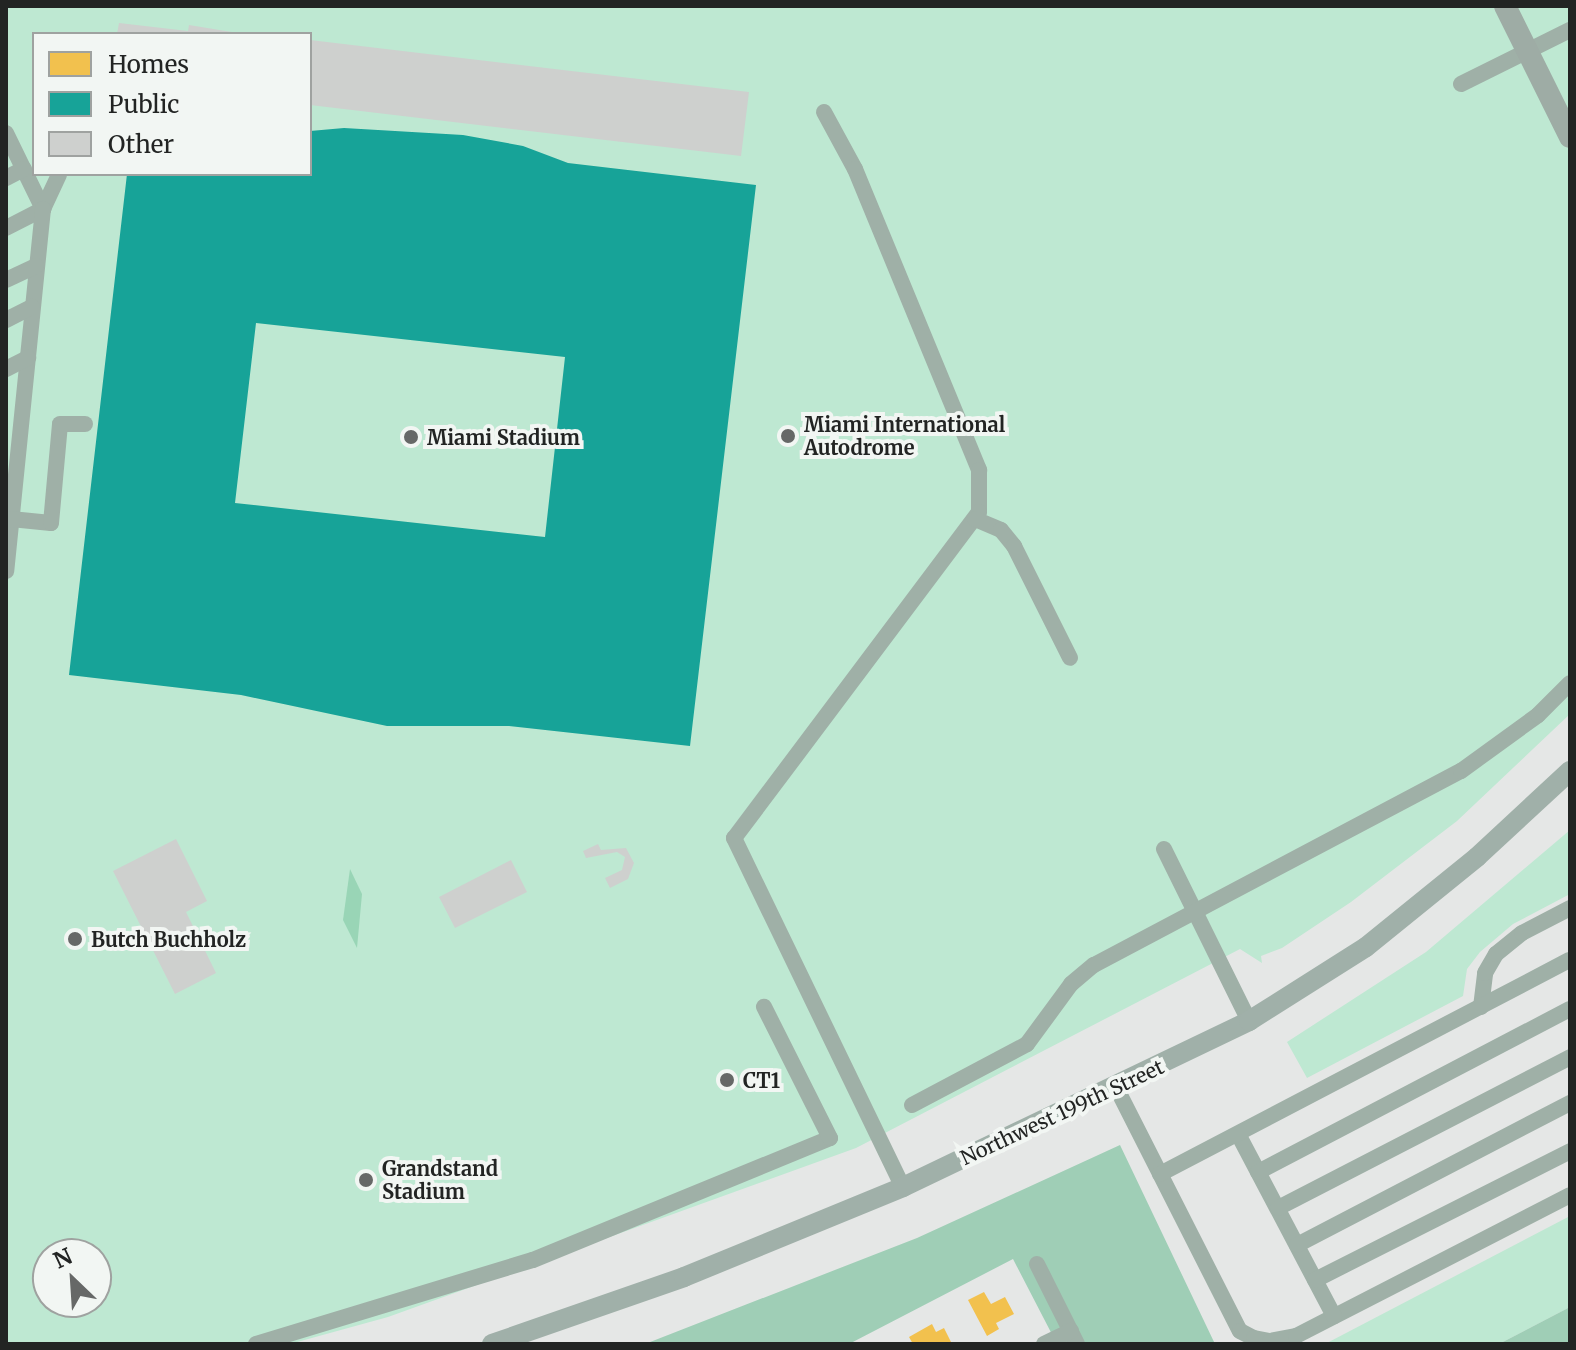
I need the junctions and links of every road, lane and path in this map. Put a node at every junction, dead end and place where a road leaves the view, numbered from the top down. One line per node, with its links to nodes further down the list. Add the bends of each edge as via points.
1 (1505, 6): 3 (highway)
2 (1570, 30): 3 (street)
3 (1527, 51): 4 (street); 7 (highway)
4 (1461, 84)
5 (824, 112): 24 (street, via 855,169 979,470)
6 (6, 133): 8 (street)
7 (1570, 137)
8 (24, 169): 10 (street); 11 (street)
9 (58, 176): 11 (street)
10 (6, 178)
11 (43, 209): 12 (street); 13 (street)
12 (6, 228)
13 (36, 266): 14 (street); 15 (street)
14 (6, 280)
15 (32, 307): 16 (street); 17 (street)
16 (6, 320)
17 (28, 358): 18 (street); 19 (street)
18 (6, 369)
19 (23, 405): 20 (street); 22 (street)
20 (6, 413)
21 (85, 424): 23 (street, via 60,424 51,523)
22 (12, 458): 23 (street)
23 (10, 508): 25 (street)
24 (975, 519): 26 (street, via 1001,530 1014,546); 45 (street, via 734,838)
25 (7, 560)
26 (1070, 658)
27 (1570, 683): 31 (street, via 1538,715 1461,771)
28 (1570, 771): 36 (main road, Northwest 199th Street, via 1477,857 1366,947)
29 (1164, 849): 31 (street)
30 (1570, 908): 34 (street, via 1522,933 1496,954 1485,973)
31 (1195, 911): 36 (street); 40 (street, via 1082,973 1032,1041)
32 (1570, 960): 34 (street)
33 (764, 1007): 53 (street, via 830,1138 533,1260)
34 (1481, 1007): 41 (street)
35 (1570, 1009): 43 (street)
36 (1249, 1021): 38 (main road, Northwest 199th Street)
37 (1570, 1057): 47 (street)
38 (1117, 1089): 44 (street); 45 (main road, Northwest 199th Street)
39 (1570, 1103): 48 (street)
40 (912, 1105)
41 (1238, 1134): 43 (street); 44 (street)
42 (1570, 1151): 50 (street)
43 (1258, 1172): 47 (street)
44 (1160, 1174): 51 (street, via 1240,1331 1270,1341 1296,1336)
45 (903, 1187): 54 (main road, Northwest 199th Street, via 684,1277)
46 (1570, 1195): 51 (street)
47 (1278, 1208): 48 (street)
48 (1297, 1245): 50 (street)
49 (1037, 1264): 52 (street)
50 (1315, 1280): 51 (street)
51 (1334, 1316)
52 (1074, 1337): 55 (street)
53 (256, 1344)
54 (492, 1344)
55 (1044, 1344)

